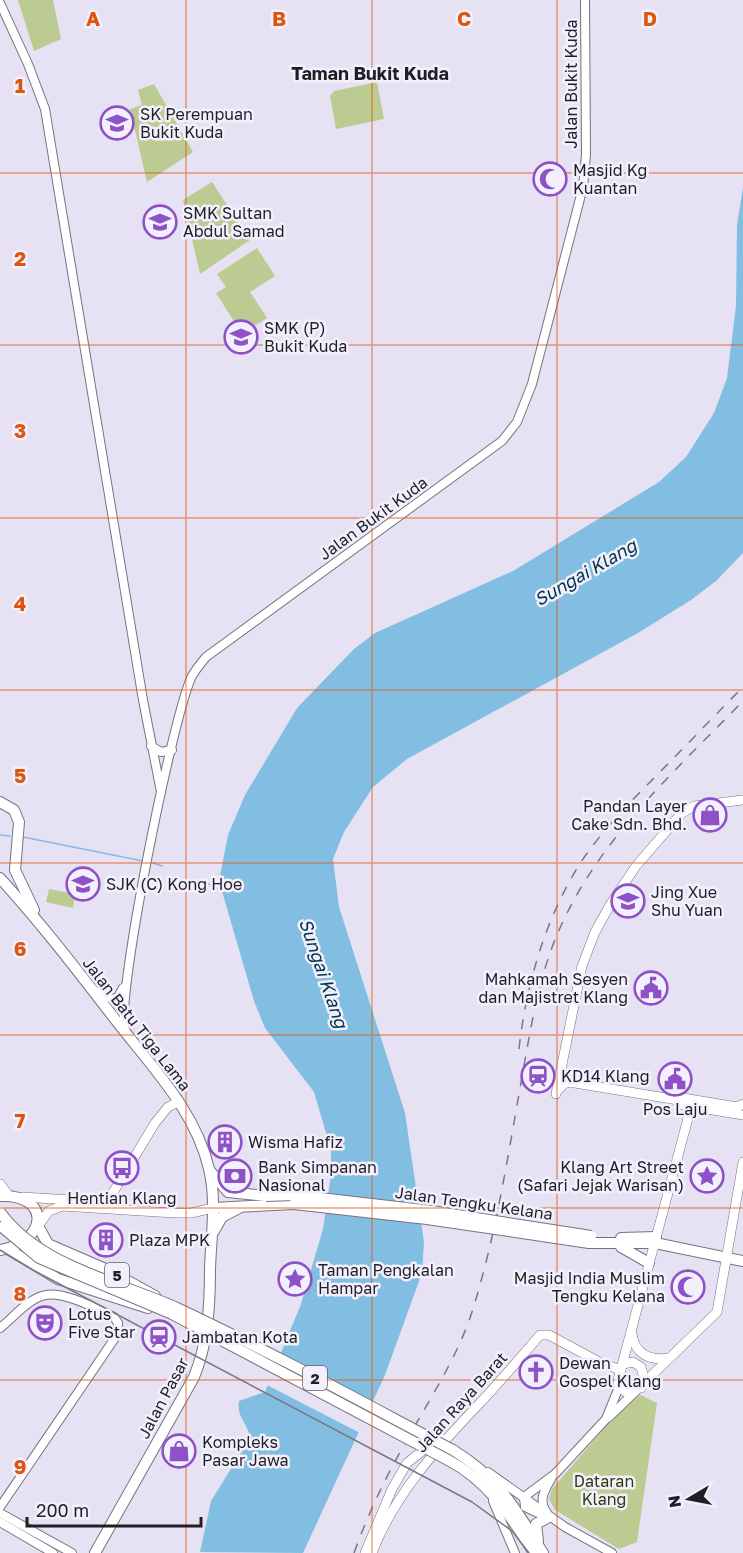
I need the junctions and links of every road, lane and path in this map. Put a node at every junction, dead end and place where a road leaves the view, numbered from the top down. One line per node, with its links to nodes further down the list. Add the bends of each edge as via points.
1 (585, 0): 4 (street, Jalan Bukit Kuda, via 583,187 532,384 517,422 502,441 206,657 192,676)
2 (0, 3): 3 (street, via 45,109)
3 (151, 746): 4 (street, via 160,752); 5 (street)
4 (172, 750): 6 (street, Jalan Bukit Kuda)
5 (153, 756): 6 (street); 7 (street)
6 (169, 765): 7 (street, Jalan Bukit Kuda)
7 (162, 795): 12 (street, Jalan Bukit Kuda)
8 (743, 800): 15 (main road, via 694,806 682,813 628,877 586,953)
9 (0, 802): 11 (highway, via 14,810 19,822 15,870)
10 (0, 878): 11 (highway, Jalan Batu Tiga Lama)
11 (40, 922): 13 (highway, Jalan Batu Tiga Lama)
12 (126, 976): 13 (street, via 118,997 106,998); 14 (street, Jalan Bukit Kuda, via 122,1017)
13 (90, 987): 14 (highway, Jalan Batu Tiga Lama)
14 (126, 1033): 18 (highway, Jalan Batu Tiga Lama)
15 (561, 1066): 16 (main road, via 563,1077); 16 (main road, via 556,1094 561,1085)
16 (575, 1083): 17 (main road)
17 (678, 1100): 19 (main road, via 737,1107); 20 (main road)
18 (178, 1102): 23 (highway, Jalan Batu Tiga Lama, via 193,1125); 27 (main road, via 168,1107 155,1123)
19 (743, 1104)
20 (691, 1107): 21 (main road); 37 (main road)
21 (743, 1115)
22 (743, 1162): 41 (main road)
23 (209, 1171): 28 (highway, Jalan Tengku Kelana, via 228,1191); 30 (highway, Jalan Batu Tiga Lama)
24 (0, 1184): 25 (main road)
25 (4, 1196): 26 (highway)
26 (23, 1197): 27 (main road); 34 (highway, 5, via 35,1210)
27 (109, 1200): 31 (main road)
28 (266, 1200): 29 (highway, Jalan Tengku Kelana); 36 (highway, Jalan Tengku Kelana, bridge)
29 (251, 1205): 30 (highway, Jalan Tengku Kelana); 35 (highway, via 222,1217)
30 (213, 1208): 31 (main road, via 191,1213); 35 (highway, Jalan Pasar)
31 (115, 1210): 34 (main road, via 57,1207)
32 (0, 1212): 44 (highway, 2, bridge, via 15,1231 46,1252)
33 (0, 1225): 44 (highway, 2, bridge, via 39,1258)
34 (38, 1226): 39 (highway, 5, via 29,1239); 44 (highway, 5, bridge, via 44,1240 54,1247 117,1275)
35 (211, 1238): 68 (highway, Jalan Pasar, via 201,1360)
36 (590, 1239): 37 (highway, Jalan Tengku Kelana); 38 (highway, Jalan Tengku Kelana)
37 (656, 1240): 38 (highway, Jalan Tengku Kelana); 41 (highway, Jalan Tengku Kelana); 43 (main road)
38 (615, 1245): 43 (highway)
39 (4, 1250): 44 (highway, 5, bridge, via 58,1279 107,1297)
40 (743, 1254): 41 (highway, Jalan Tengku Kelana)
41 (728, 1255): 42 (highway, Jalan Tengku Kelana); 47 (main road, via 717,1312)
42 (743, 1261)
43 (649, 1263): 46 (main road)
44 (174, 1311): 53 (highway, 2, bridge)
45 (0, 1328): 62 (street, via 31,1302 50,1294 76,1299 114,1317 118,1323 117,1335)
46 (631, 1331): 47 (main road, via 639,1352 646,1357); 48 (main road)
47 (669, 1358): 49 (main road)
48 (620, 1375): 49 (main road, via 638,1364 644,1371); 50 (main road, via 626,1392); 51 (street); 52 (main road, Jalan Raya Barat, via 549,1335 540,1335)
49 (645, 1382): 50 (main road)
50 (636, 1391): 51 (street)
51 (606, 1419): 57 (street)
52 (451, 1431): 54 (main road); 56 (main road, Jalan Raya Barat)
53 (450, 1455): 55 (highway, 2); 58 (highway, 2)
54 (407, 1463): 56 (main road); 69 (main road)
55 (480, 1467): 60 (street); 73 (highway, 2, via 514,1507)
56 (420, 1471): 70 (main road, Jalan Raya Barat, via 384,1526)
57 (555, 1474): 59 (street); 64 (street, via 543,1492)
58 (487, 1489): 71 (street); 72 (highway, 2)
59 (532, 1490): 60 (street); 61 (street)
60 (514, 1491): 61 (street)
61 (524, 1497): 64 (street, via 525,1507)
62 (0, 1507)
63 (0, 1513): 67 (street)
64 (548, 1517): 73 (highway, via 538,1521 536,1529); 74 (street)
65 (0, 1522): 66 (street)
66 (53, 1553)
67 (72, 1553)
68 (95, 1553)
69 (364, 1553)
70 (372, 1553)
71 (515, 1553)
72 (534, 1553)
73 (544, 1553)
74 (612, 1553)

